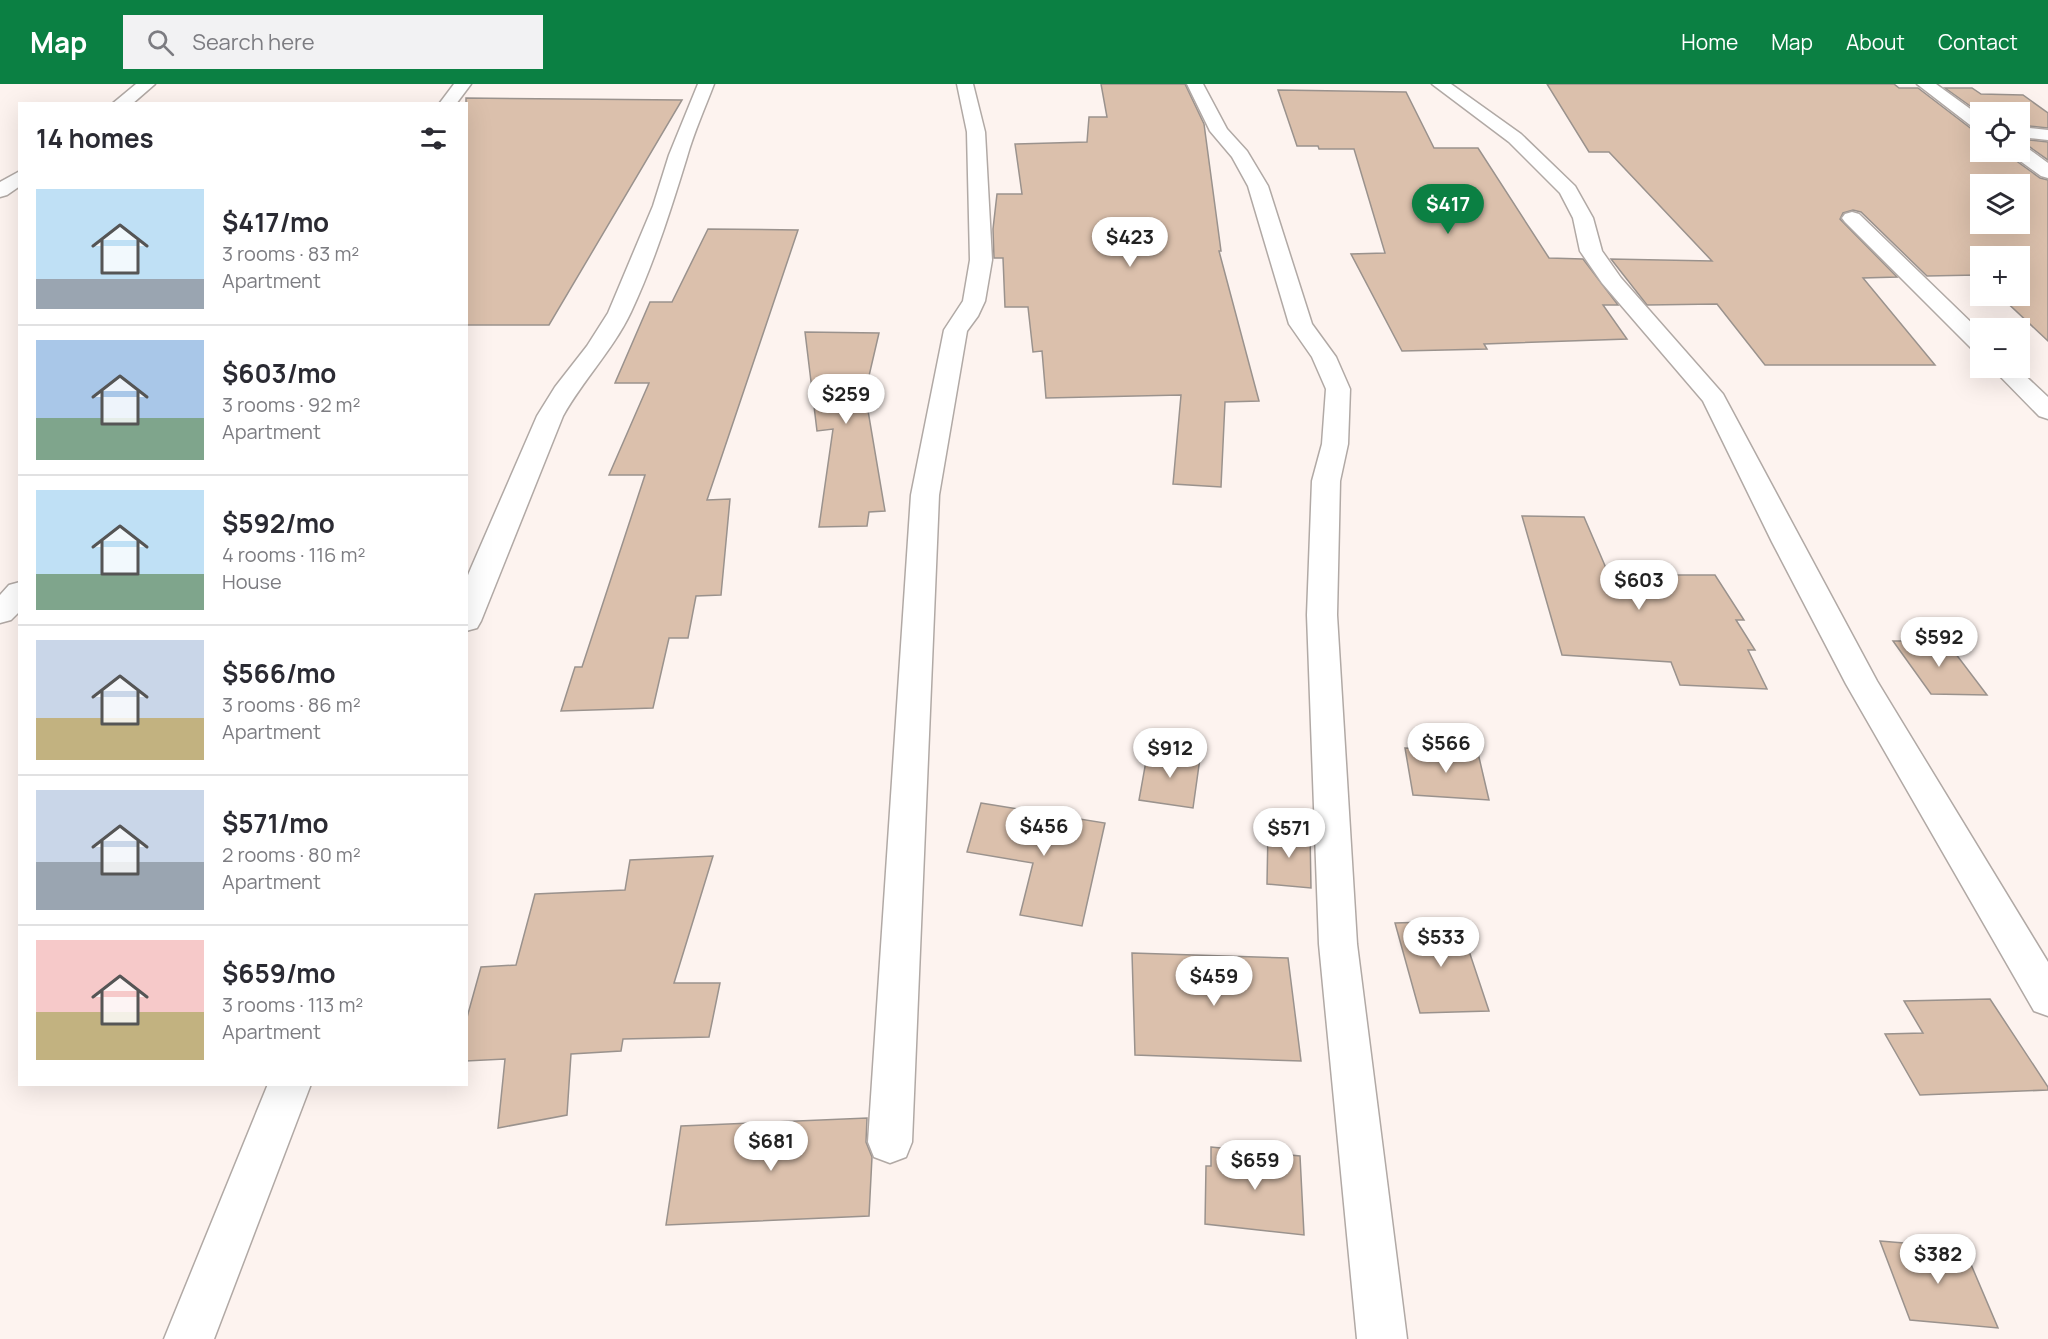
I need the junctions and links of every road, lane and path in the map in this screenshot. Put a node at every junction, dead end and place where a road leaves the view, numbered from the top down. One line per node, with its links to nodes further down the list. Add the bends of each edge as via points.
1 (147, 84): 8 (street)
2 (463, 84): 9 (street)
3 (706, 84): 23 (street, via 663,206 619,313 550,416)
4 (965, 84): 26 (street, via 976,132 981,260 974,301 956,330 925,495)
5 (1195, 84): 28 (street, via 1219,131 1240,155 1258,186 1301,324 1324,357 1338,389 1335,444 1326,481 1323,626 1338,944)
6 (1440, 84): 24 (street, via 1515,138 1568,190 1582,218 1591,251 1607,275 1714,399 1862,684)
7 (1925, 84): 10 (street)
8 (123, 102)
9 (449, 102)
10 (1970, 117)
11 (2030, 133): 12 (street)
12 (2048, 135)
13 (2030, 159): 14 (street)
14 (2048, 172)
15 (18, 178): 16 (street)
16 (0, 191)
17 (1852, 218): 18 (street)
18 (1970, 334)
19 (2014, 378): 20 (street)
20 (2048, 411)
21 (18, 593): 22 (street)
22 (0, 613)
23 (468, 616)
24 (2048, 998)
25 (289, 1086): 27 (street)
26 (890, 1142)
27 (189, 1339)
28 (1382, 1339)

